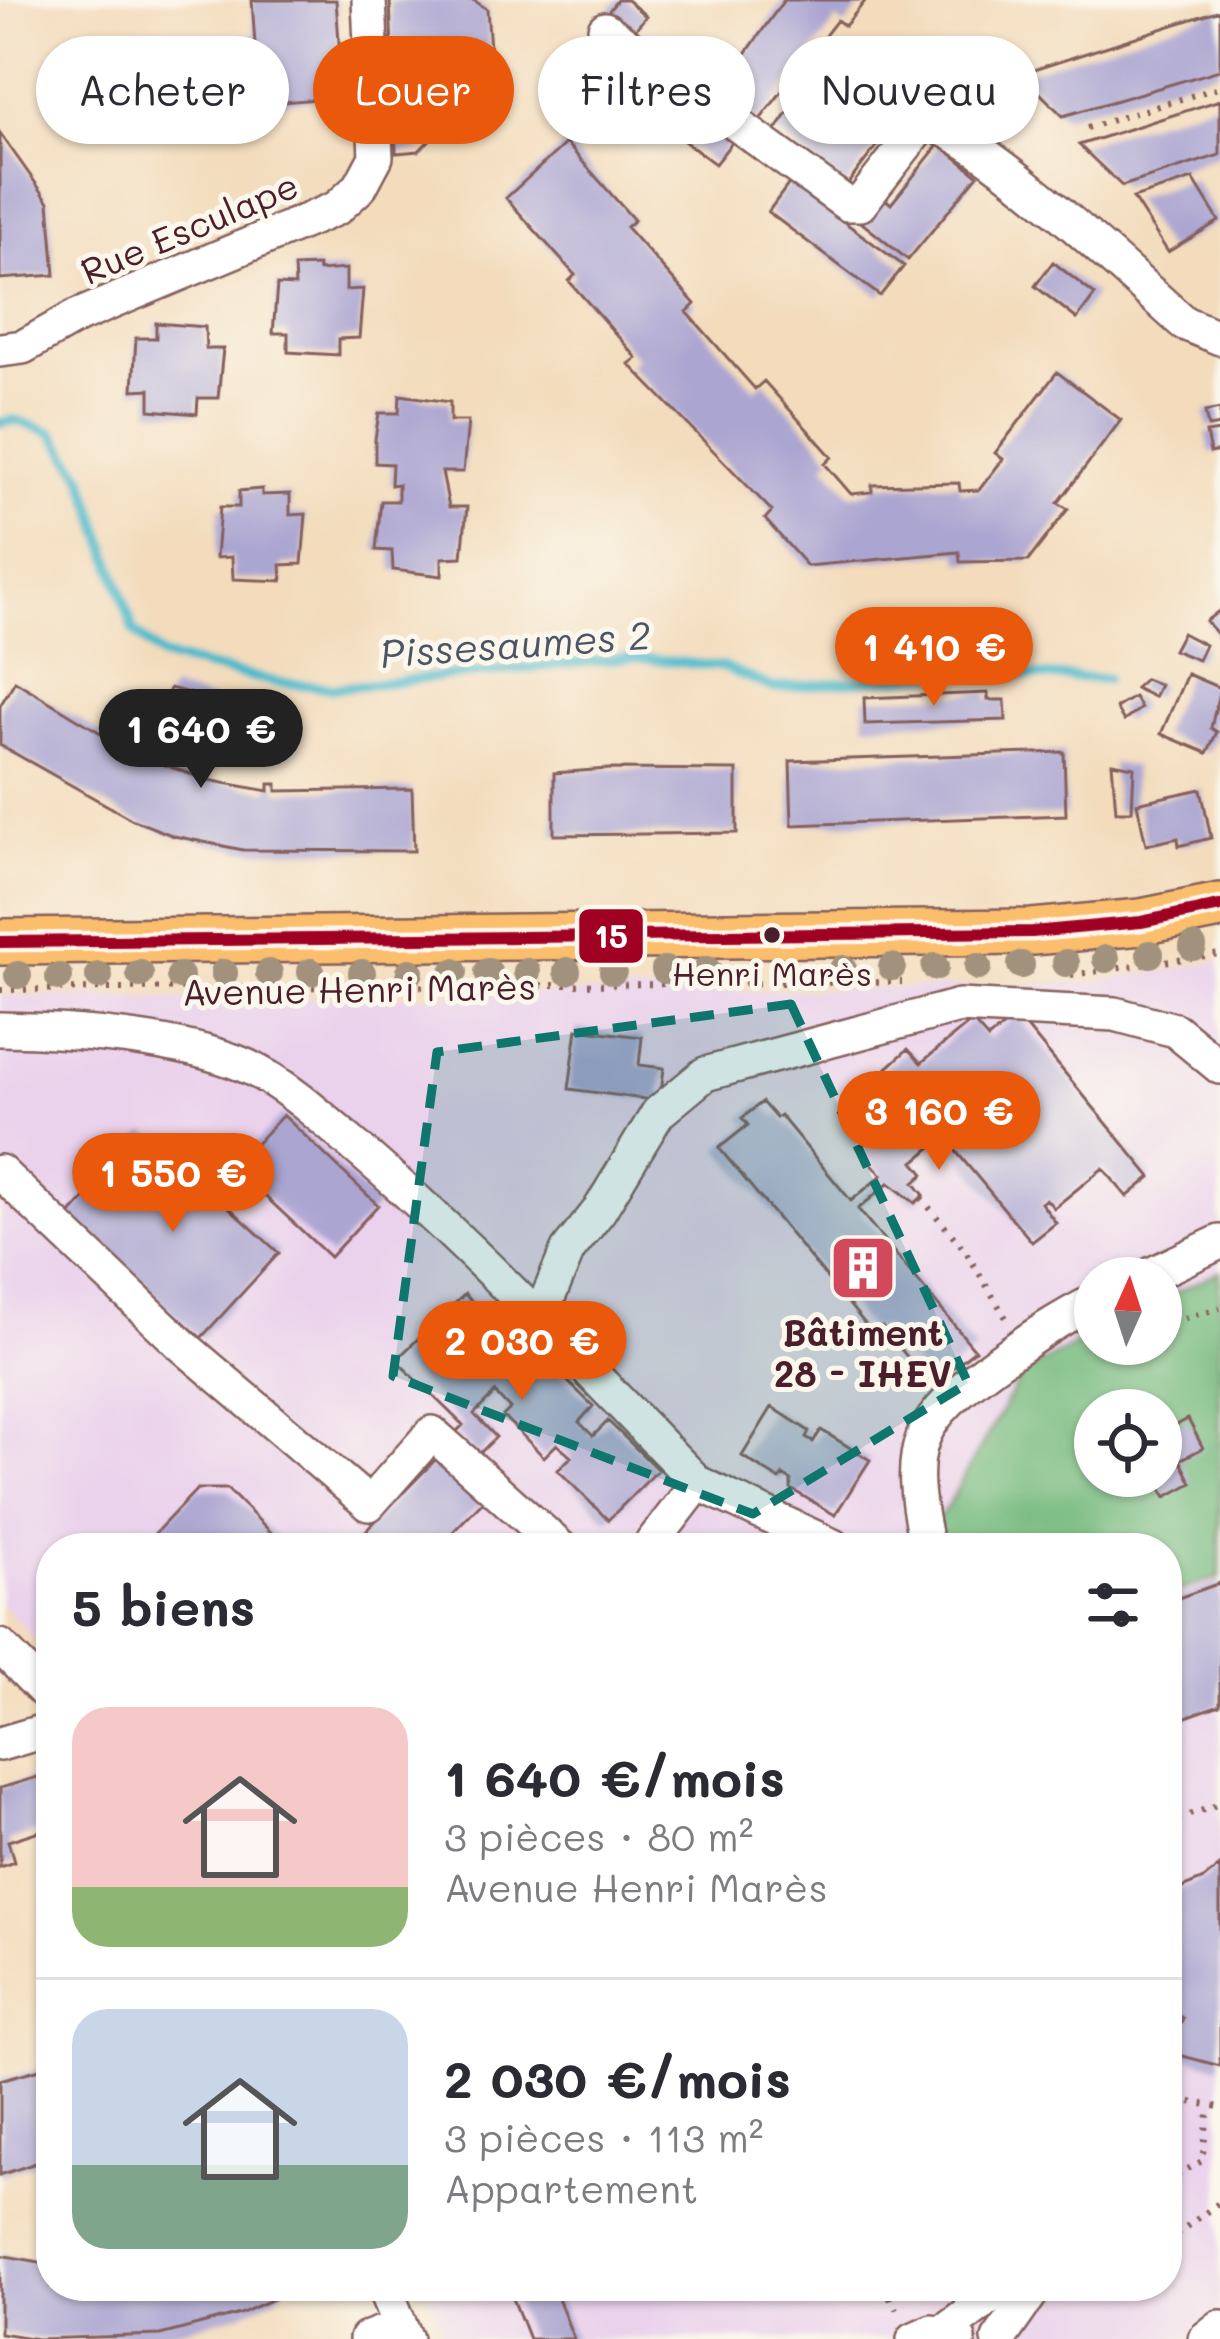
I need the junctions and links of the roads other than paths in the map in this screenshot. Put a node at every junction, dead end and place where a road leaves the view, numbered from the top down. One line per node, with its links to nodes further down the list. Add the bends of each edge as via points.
1 (370, 0): 4 (street, Rue Esculape, via 376,157 360,187 337,208)
2 (605, 29): 3 (street, via 848,204 860,204 923,123 939,124 1184,322)
3 (1220, 338)
4 (0, 350)
5 (1220, 906): 6 (main road, Avenue Henri Marès, via 1032,932)
6 (0, 942)
7 (0, 1028): 13 (street, via 161,1045 246,1066 371,1160)
8 (1220, 1067): 13 (street, via 1175,1030 1115,1014 958,1006 705,1074 658,1113 568,1250)
9 (0, 1172): 15 (street, via 182,1345 369,1504 432,1433)
10 (1220, 1242): 11 (street)
11 (1182, 1260)
12 (1074, 1313): 18 (street, via 932,1414 917,1455)
13 (539, 1319): 14 (street)
14 (698, 1483): 16 (street); 17 (street)
15 (544, 1533)
16 (660, 1533)
17 (805, 1533)
18 (924, 1533)
19 (0, 1646): 20 (street)
20 (36, 1683)
21 (36, 1733): 22 (street)
22 (0, 1744)
23 (390, 2301): 27 (street)
24 (985, 2301): 28 (street)
25 (1026, 2301): 30 (street)
26 (1220, 2327): 31 (street)
27 (403, 2332): 29 (street)
28 (939, 2337)
29 (366, 2339)
30 (999, 2339)
31 (1205, 2339)

